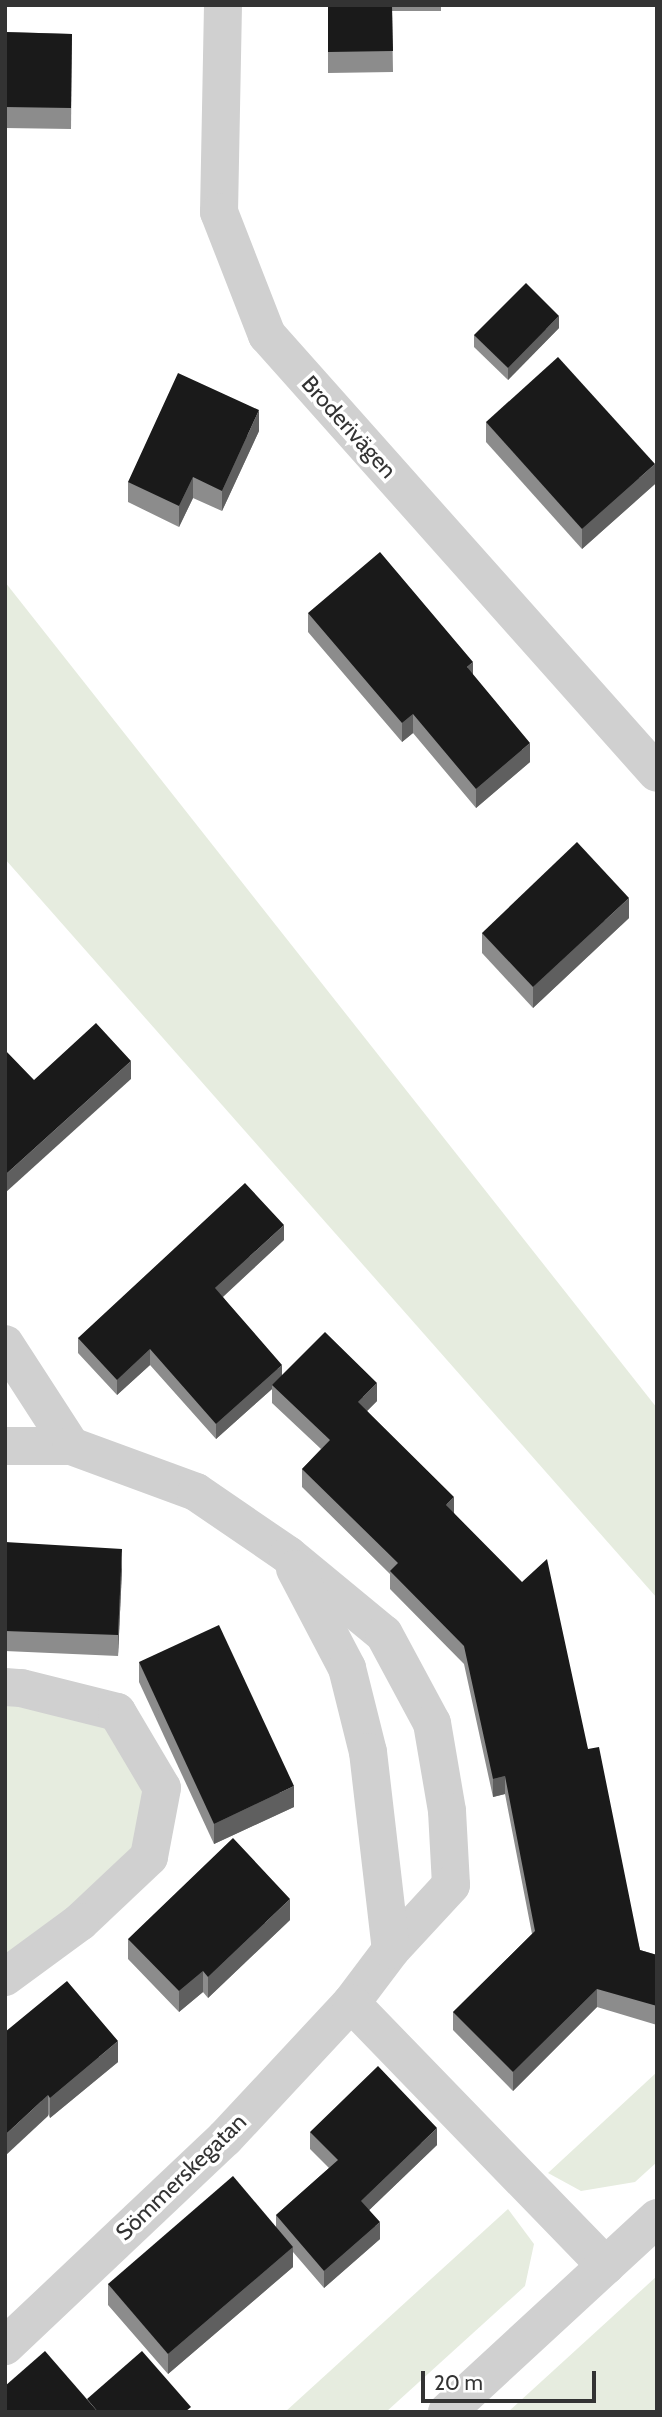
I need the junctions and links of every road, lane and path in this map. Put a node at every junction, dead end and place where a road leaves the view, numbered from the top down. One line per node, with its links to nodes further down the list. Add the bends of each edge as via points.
1 (223, 5): 2 (street, Broderivägen, via 219,212 267,335)
2 (657, 773)
3 (5, 1345): 5 (street)
4 (5, 1446): 5 (street, Sömmerskegatan)
5 (71, 1446): 6 (street, Sömmerskegatan, via 196,1492)
6 (288, 1555): 8 (street, Sömmerskegatan, via 346,1668 368,1752); 8 (street, Sömmerskegatan, via 384,1634 432,1723 447,1811 451,1885)
7 (5, 1688): 9 (street, via 117,1712 162,1788 149,1857 80,1922)
8 (391, 1950): 10 (street, Sömmerskegatan)
9 (5, 1977)
10 (351, 2003): 12 (street); 13 (street, Sömmerskegatan, via 225,2138)
11 (657, 2218): 12 (street)
12 (606, 2266): 14 (street)
13 (5, 2346)
14 (447, 2412)

